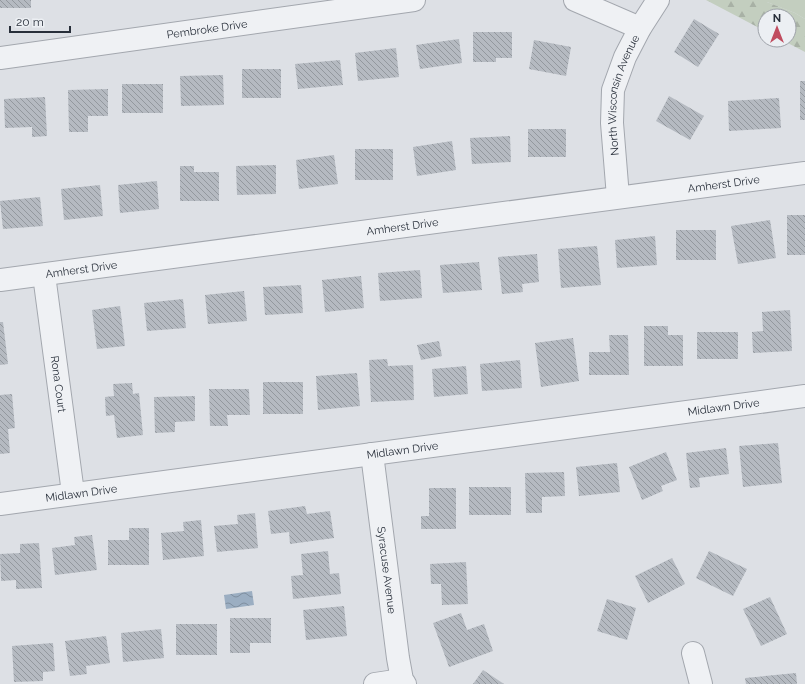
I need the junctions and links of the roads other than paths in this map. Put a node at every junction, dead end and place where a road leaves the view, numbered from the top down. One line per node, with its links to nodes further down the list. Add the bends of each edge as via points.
1 (414, 0): 5 (street, Pembroke Drive)
2 (575, 0): 4 (street)
3 (658, 0): 4 (street, North Wisconsin Avenue)
4 (640, 28): 7 (street, North Wisconsin Avenue, via 625,57 613,90 612,123)
5 (0, 58)
6 (805, 173): 7 (street, Amherst Drive)
7 (618, 197): 8 (street, Amherst Drive)
8 (44, 275): 9 (street, Amherst Drive); 12 (street, Rona Court)
9 (0, 280)
10 (805, 396): 11 (street, Midlawn Drive)
11 (372, 454): 12 (street, Midlawn Drive); 15 (street, Syracuse Avenue, via 398,658)
12 (73, 493): 13 (street, Midlawn Drive)
13 (0, 504)
14 (692, 653): 17 (street)
15 (404, 682): 16 (street)
16 (375, 684)
17 (701, 684)

